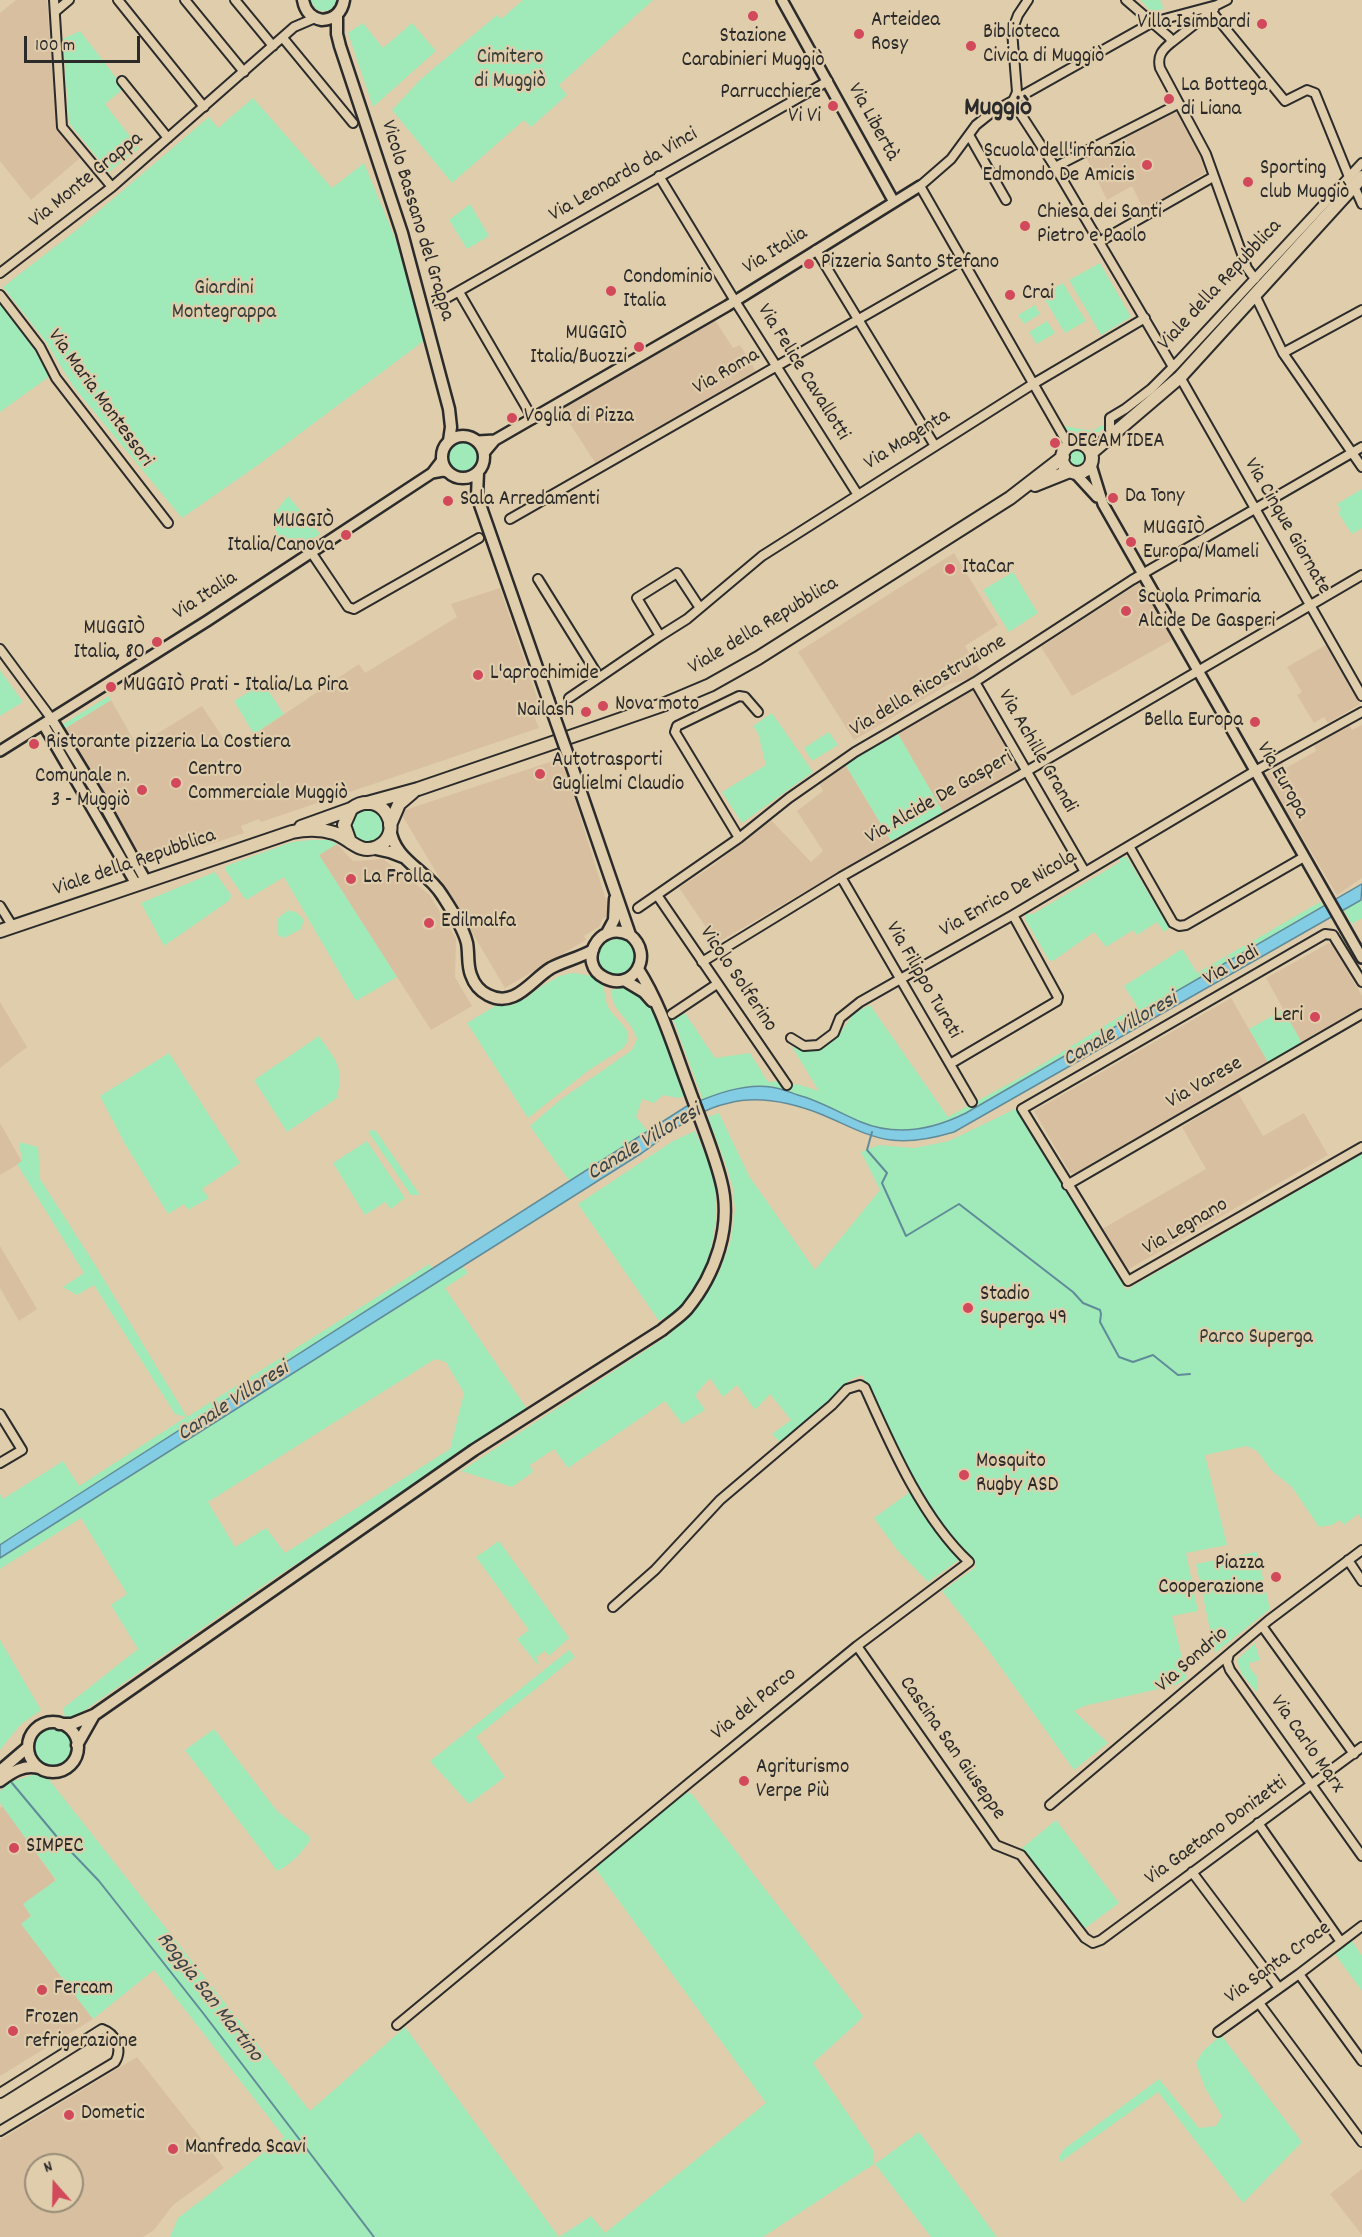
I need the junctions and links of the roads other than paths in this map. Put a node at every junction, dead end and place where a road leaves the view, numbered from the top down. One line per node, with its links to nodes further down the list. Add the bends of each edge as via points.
1 (54, 0): 13 (street)
2 (69, 0): 13 (street)
3 (118, 0): 27 (street)
4 (184, 0): 22 (street)
5 (235, 0): 20 (street)
6 (344, 0): 14 (main road)
7 (782, 0): 24 (street, Via Libertà)
8 (1028, 0): 25 (street, via 1012,31 1017,92)
9 (1126, 0): 16 (street)
10 (1227, 0): 12 (street)
11 (303, 1): 15 (main road, via 309,14); 17 (street, Via Monte Grappa)
12 (1214, 9): 16 (street); 19 (street); 35 (street, via 1285,101 1307,90 1315,93)
13 (56, 11): 37 (street, via 62,127)
14 (337, 15): 15 (main road); 21 (main road)
15 (319, 19): 17 (street, Via Monte Grappa); 21 (main road)
16 (1154, 22): 19 (street); 25 (street)
17 (294, 27): 18 (street, Via Monte Grappa)
18 (283, 38): 20 (street, Via Monte Grappa); 28 (street, Vicolo Bassano del Grappa)
19 (1172, 42): 26 (street, via 1161,51 1159,65)
20 (273, 46): 22 (street, Via Monte Grappa)
21 (340, 46): 59 (main road, Vicolo Bassano del Grappa, via 402,233)
22 (244, 72): 27 (street, Via Monte Grappa)
23 (122, 81): 30 (street, Via Monte Grappa)
24 (828, 81): 33 (street, Via Leonardo da Vinci); 39 (street, Via Libertà)
25 (1014, 99): 29 (street, via 985,117); 32 (street, Via Cinque Giornate)
26 (1178, 104): 32 (street); 34 (street)
27 (204, 107): 30 (street, Via Monte Grappa)
28 (353, 123)
29 (969, 135): 36 (street, via 951,159); 38 (street)
30 (168, 138): 37 (street, Via Monte Grappa)
31 (1362, 163): 35 (street, Viale della Repubblica)
32 (1055, 167): 41 (street, Via Cinque Giornate)
33 (660, 176): 46 (street, Via Leonardo da Vinci); 49 (street, Via Felice Cavallotti)
34 (1214, 177): 41 (street); 45 (street)
35 (1355, 180): 40 (street); 45 (street, Viale della Repubblica); 47 (main road, Viale della Repubblica)
36 (920, 186): 39 (street, Via Italia); 43 (street)
37 (112, 187): 44 (street, Via Monte Grappa)
38 (1006, 200)
39 (894, 202): 42 (street, Via Italia)
40 (1362, 204)
41 (1099, 242): 52 (street, Via Cinque Giornate)
42 (816, 250): 49 (street, Via Italia); 53 (street)
43 (962, 260): 53 (street, Via Roma); 57 (street)
44 (0, 273)
45 (1255, 279): 56 (street, Viale della Repubblica)
46 (459, 292): 50 (street, Via Leonardo da Vinci); 60 (street)
47 (1255, 294): 54 (street); 56 (main road, Viale della Repubblica)
48 (0, 295): 85 (street, Via Maria Montessori, via 40,347 56,378)
49 (735, 301): 55 (street, Via Felice Cavallotti); 60 (street, Via Italia)
50 (438, 303)
51 (1362, 310): 54 (street)
52 (1145, 318): 56 (street, Via Cinque Giornate); 57 (street, Via Magenta)
53 (858, 319): 55 (street, Via Roma); 66 (street)
54 (1283, 353): 70 (street)
55 (776, 366): 79 (street, Via Felice Cavallotti); 84 (street, Via Roma)
56 (1177, 372): 58 (main road, Viale della Repubblica); 61 (street, Viale della Repubblica, via 1110,418); 83 (street, Via Cinque Giornate)
57 (1034, 384): 66 (street, Via Magenta); 68 (street)
58 (1153, 400): 61 (main road, Viale della Repubblica); 71 (main road, Viale della Repubblica)
59 (450, 408): 62 (main road, Vicolo Bassano del Grappa); 64 (main road, Vicolo Bassano del Grappa)
60 (533, 419): 63 (street, Via Italia)
61 (1110, 430): 71 (main road, Viale della Repubblica)
62 (467, 436): 64 (main road); 65 (main road, Via Italia)
63 (495, 440): 65 (street, Via Italia); 69 (street, Via Italia)
64 (449, 441): 72 (main road, Via Italia)
65 (478, 441): 69 (main road)
66 (934, 446): 79 (street, Via Magenta)
67 (1362, 447): 70 (street, Via della Ricostruzione)
68 (1066, 451): 71 (main road, via 1074,444); 76 (main road, via 1064,465); 81 (main road, Viale della Repubblica)
69 (484, 453): 75 (main road, Via Italia, via 484,464)
70 (1352, 453): 73 (street); 83 (street, Via della Ricostruzione)
71 (1088, 454): 76 (main road, via 1084,472); 82 (street, Via Europa)
72 (442, 460): 74 (main road); 77 (street, Via Italia)
73 (1362, 467)
74 (448, 472): 77 (street, Via Italia); 78 (main road, Via Italia)
75 (478, 472): 78 (main road); 80 (main road, Via Italia)
76 (1073, 472): 81 (main road, Viale della Repubblica); 82 (street, Via Europa)
77 (432, 473): 87 (street, Via Italia)
78 (461, 478): 80 (main road)
79 (858, 495): 92 (street, Via Magenta, via 762,556)
80 (477, 496): 119 (main road, bridge)
81 (1010, 498): 106 (main road, Viale della Repubblica, via 710,685)
82 (1103, 504): 88 (street, Via Europa)
83 (1255, 510): 88 (street, Via della Ricostruzione); 91 (street, Via Cinque Giornate)
84 (510, 519)
85 (168, 524)
86 (479, 538): 87 (street, via 354,609 348,607)
87 (311, 552): 102 (street, Via Italia)
88 (1143, 574): 95 (street, Via Europa); 97 (street, Via della Ricostruzione)
89 (1362, 574): 91 (street, Via Alcide De Gasperi)
90 (538, 579): 96 (street)
91 (1310, 604): 95 (street, Via Alcide De Gasperi); 98 (street, Via Cinque Giornate)
92 (700, 608): 93 (street, Via Magenta); 93 (street, via 677,573 637,598)
93 (660, 636): 96 (street, Via Magenta)
94 (0, 649): 102 (street)
95 (1198, 671): 104 (street, Via Alcide De Gasperi); 105 (street, Via Europa)
96 (599, 676): 99 (street, Via Magenta)
97 (975, 682): 104 (street, Via Achille Grandi); 111 (street, Via della Ricostruzione, via 855,752)
98 (1362, 696)
99 (569, 698)
100 (758, 711): 111 (street, via 739,696 677,726 675,732)
101 (1362, 712): 105 (street, Via Enrico De Nicola)
102 (44, 720): 103 (street, Via Italia); 120 (street, via 98,794)
103 (0, 750)
104 (1026, 771): 117 (street, Via Achille Grandi); 118 (street, Via Alcide De Gasperi)
105 (1255, 771): 113 (street, Via Enrico De Nicola); 116 (street, Via Europa)
106 (418, 789): 107 (main road, Viale della Repubblica); 109 (main road, Viale della Repubblica, via 401,802)
107 (367, 803): 108 (main road); 109 (main road, via 384,809)
108 (351, 810): 110 (main road, Viale della Repubblica); 112 (main road, via 344,825)
109 (390, 826): 114 (main road, via 385,841); 115 (main road, via 393,842)
110 (283, 834): 112 (main road, Viale della Repubblica, via 323,830); 120 (main road, Viale della Repubblica)
111 (739, 838): 121 (street, Via della Ricostruzione)
112 (350, 842): 114 (main road, via 360,848)
113 (1129, 846): 116 (street, via 1173,923 1179,926); 117 (street, Via Enrico De Nicola)
114 (372, 848): 115 (main road)
115 (403, 857): 131 (main road, via 442,894 466,940 472,980 484,993 498,998 517,995 543,973)
116 (1304, 857): 130 (street, Via Europa)
117 (1085, 872): 124 (street, Via Enrico De Nicola)
118 (841, 877): 132 (street, Via Alcide De Gasperi); 135 (street, Via Filippo Turati)
119 (611, 878): 127 (main road, via 615,910); 128 (main road)
120 (141, 882): 125 (main road, Viale della Repubblica)
121 (657, 895): 123 (street, Via della Ricostruzione); 132 (street, Vicolo Solferino)
122 (0, 906): 125 (street)
123 (638, 908)
124 (1013, 915): 135 (street, Via Enrico De Nicola); 143 (street, via 1057,1001)
125 (13, 927): 126 (main road, Viale della Repubblica)
126 (0, 931)
127 (607, 933): 128 (main road); 129 (main road)
128 (630, 935): 134 (main road, via 641,950)
129 (592, 950): 131 (main road); 133 (main road)
130 (1362, 957)
131 (568, 962): 133 (main road)
132 (702, 962): 138 (street, Vicolo Solferino)
133 (596, 969): 136 (main road, via 609,980)
134 (638, 969): 136 (main road); 139 (main road)
135 (900, 978): 142 (street, Via Enrico De Nicola, via 840,1018 834,1033 818,1045 804,1046); 143 (street, Via Filippo Turati)
136 (624, 980): 139 (main road, via 644,992)
137 (1362, 982): 147 (street, Via Lodi, via 1333,935 1325,934 1022,1109)
138 (717, 984): 140 (street); 144 (street, Vicolo Solferino)
139 (660, 1010): 157 (main road, via 722,1183 722,1241 715,1264 686,1311 379,1514)
140 (672, 1014)
141 (1362, 1014): 147 (street, Via Varese)
142 (791, 1038)
143 (950, 1064): 145 (street, Via Filippo Turati)
144 (787, 1085)
145 (972, 1102)
146 (1362, 1147): 147 (street, Via Legnano, via 1128,1281)
147 (1067, 1185)
148 (0, 1414): 149 (street, via 22,1450)
149 (0, 1464)
150 (1362, 1550): 151 (street, Via Sondrio)
151 (1348, 1560): 152 (street); 154 (street, Via Sondrio)
152 (1362, 1581)
153 (613, 1607): 155 (street, Via del Parco, via 655,1570 720,1500 847,1389 860,1385 927,1509 969,1562)
154 (1262, 1626): 156 (street, Via Sondrio); 162 (street)
155 (857, 1646): 173 (street, Cascina San Giuseppe, via 996,1845 1021,1855 1085,1938); 177 (street, Via del Parco)
156 (1230, 1653): 166 (street, Via Carlo Marx, via 1230,1670); 167 (street, Via Sondrio)
157 (94, 1715): 158 (main road, via 72,1724); 159 (main road)
158 (59, 1724): 159 (main road, via 72,1731); 160 (main road, via 38,1728)
159 (78, 1745): 163 (main road, via 75,1759 65,1769 49,1772)
160 (28, 1747): 163 (main road); 164 (main road)
161 (1362, 1747): 162 (street, Via Gaetano Donizetti)
162 (1354, 1754): 166 (street, Via Gaetano Donizetti)
163 (39, 1768): 164 (main road)
164 (6, 1770): 165 (main road)
165 (0, 1781)
166 (1311, 1785): 168 (street, Via Gaetano Donizetti); 169 (street, Via Carlo Marx)
167 (1050, 1805)
168 (1258, 1823): 170 (street, Via Gaetano Donizetti); 172 (street)
169 (1362, 1856)
170 (1192, 1872): 173 (street, Via Gaetano Donizetti); 175 (street)
171 (1362, 1926): 172 (street, Via Santa Croce)
172 (1341, 1942): 174 (street, Via Santa Croce)
173 (1093, 1943)
174 (1299, 1974): 175 (street, Via Santa Croce); 179 (street)
175 (1279, 1988): 176 (street, Via Santa Croce)
176 (1259, 2003): 178 (street, Via Santa Croce); 182 (street)
177 (397, 2025)
178 (1218, 2032)
179 (1362, 2061)
180 (0, 2093): 181 (street, via 102,2028 119,2047 115,2062)
181 (1, 2128)
182 (1362, 2142)

